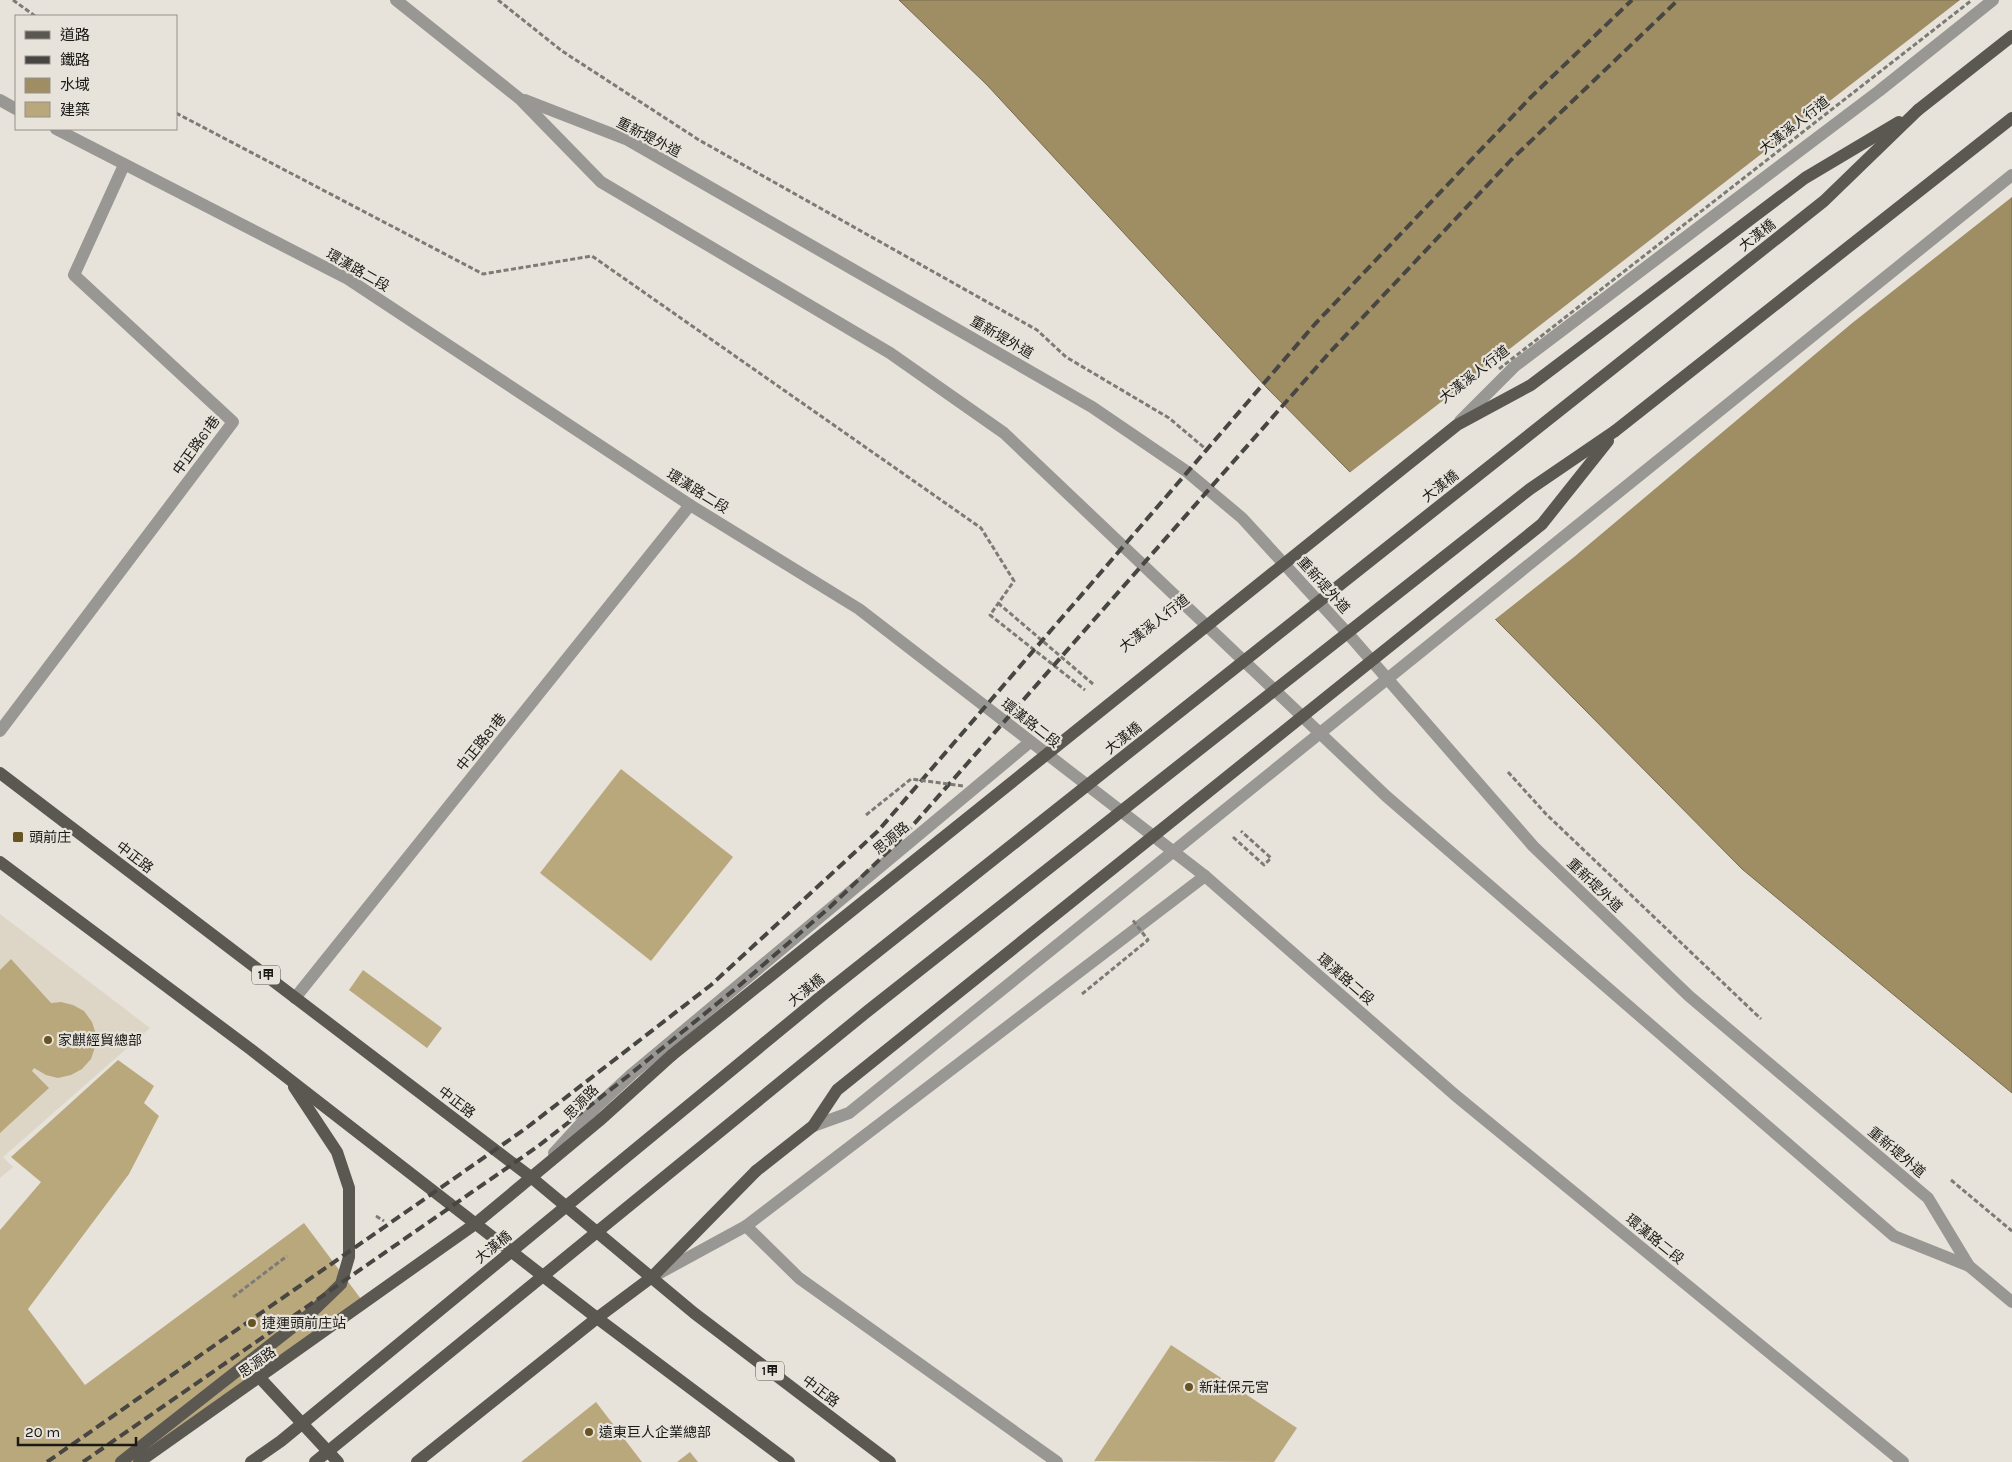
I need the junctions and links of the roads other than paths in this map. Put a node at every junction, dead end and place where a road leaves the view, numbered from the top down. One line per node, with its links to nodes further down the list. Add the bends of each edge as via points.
1 (396, 0): 4 (street, 重新堤外道)
2 (1994, 0): 12 (street, bridge, via 1515,366)
3 (2012, 36): 7 (main road, 大漢橋)
4 (520, 99): 26 (street, 重新堤外道, via 602,182 890,354 1004,433 1386,796 1894,1236); 26 (street, 重新堤外道, via 628,140 1092,407 1186,471 1242,518 1351,637 1533,846 1689,996 1928,1198)
5 (0, 100): 6 (street)
6 (15, 108)
7 (1918, 110): 12 (main road, bridge, via 1805,178 1531,386); 33 (main road, 大漢橋, bridge, via 1824,201 832,988 281,1441)
8 (2012, 118): 13 (main road)
9 (58, 130): 10 (street, 環漢路二段)
10 (124, 165): 14 (street, 環漢路二段, via 348,279); 15 (street, 中正路61巷, via 74,275 233,422)
11 (2012, 175): 22 (street, bridge, via 849,1112)
12 (1457, 425): 23 (main road, bridge, via 672,1055)
13 (1615, 431): 22 (main road, bridge, via 1542,524 837,1090); 34 (main road, bridge, via 1530,488 869,1010)
14 (690, 505): 16 (street, 環漢路二段, via 859,609); 20 (street, 中正路81巷)
15 (0, 731)
16 (1030, 742): 19 (street, 環漢路二段); 23 (street, 思源路, via 632,1074 596,1107)
17 (0, 773): 20 (main road, 中正路 / 1甲)
18 (0, 862): 21 (main road)
19 (1205, 876): 25 (street); 40 (street, 環漢路二段, via 1455,1095)
20 (295, 998): 23 (main road, 中正路 / 1甲)
21 (288, 1078): 24 (main road); 32 (main road, via 336,1152 349,1188 349,1257 340,1284 310,1313)
22 (813, 1126): 27 (main road, bridge, via 756,1171)
23 (532, 1178): 24 (main road, 思源路); 27 (main road, 中正路 / 1甲)
24 (475, 1224): 29 (main road); 30 (main road, 思源路)
25 (746, 1226): 27 (street); 39 (street, via 799,1278)
26 (1969, 1266): 28 (street, 重新堤外道)
27 (652, 1278): 29 (main road); 38 (main road, 中正路 / 1甲)
28 (2012, 1302)
29 (597, 1318): 36 (main road); 37 (main road)
30 (260, 1378): 31 (main road, 思源路); 35 (main road)
31 (142, 1461)
32 (121, 1462)
33 (251, 1462)
34 (315, 1462)
35 (338, 1462)
36 (416, 1462)
37 (789, 1462)
38 (890, 1462)
39 (1057, 1462)
40 (1903, 1462)

